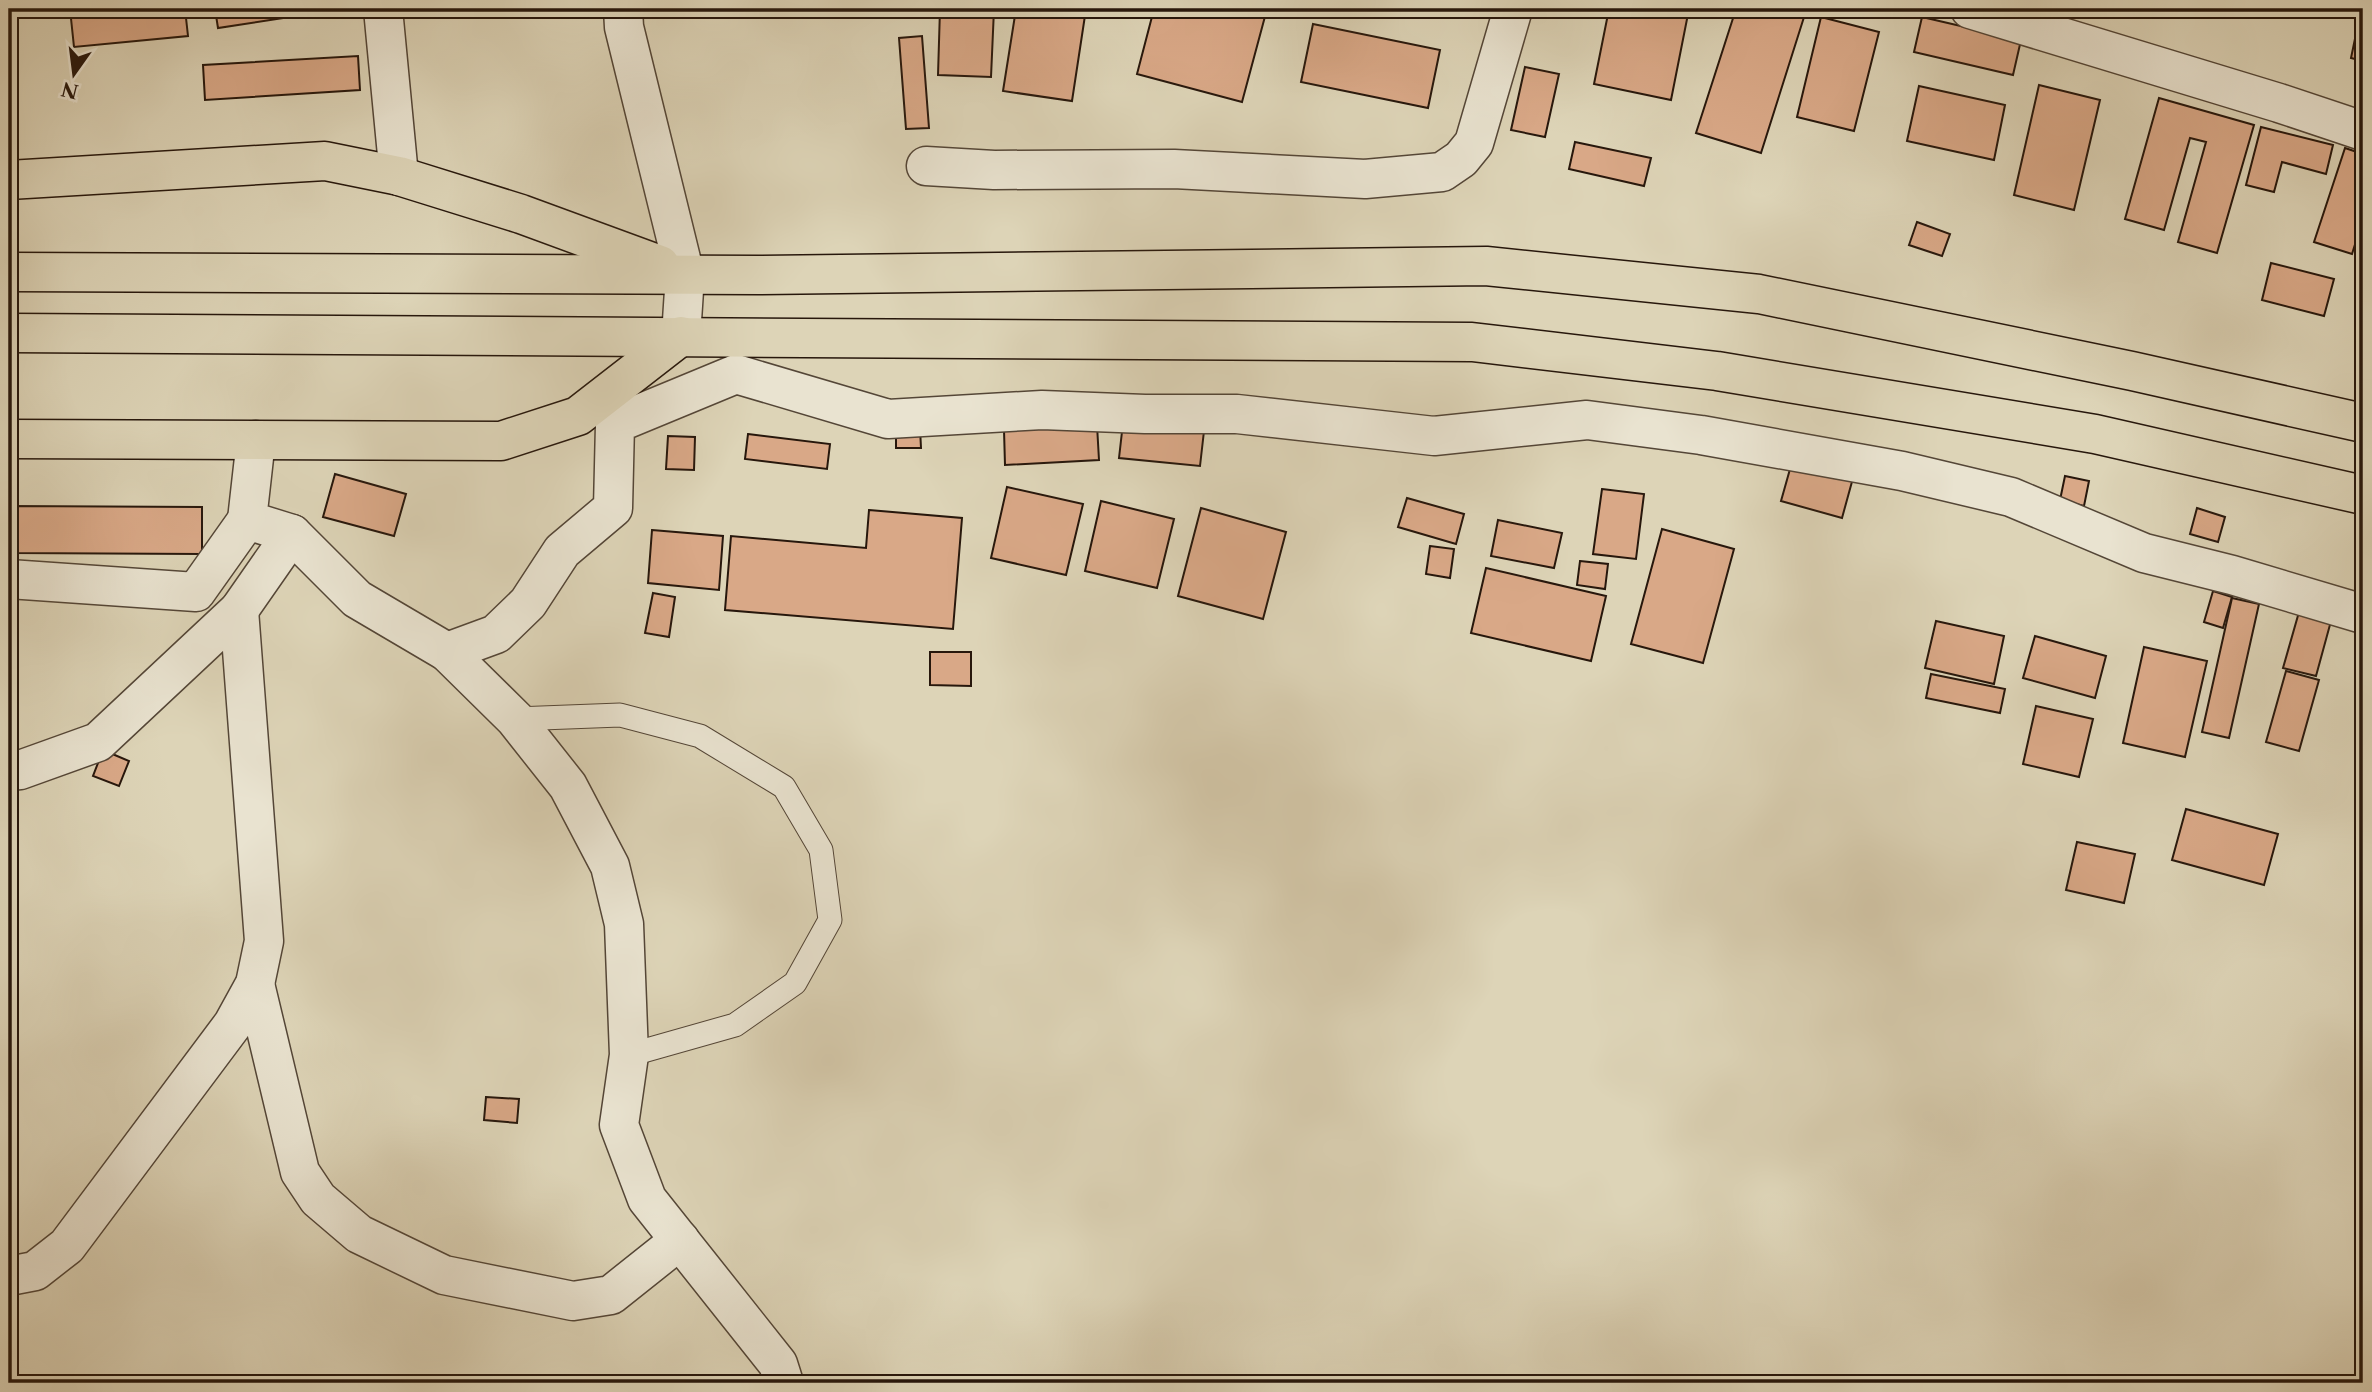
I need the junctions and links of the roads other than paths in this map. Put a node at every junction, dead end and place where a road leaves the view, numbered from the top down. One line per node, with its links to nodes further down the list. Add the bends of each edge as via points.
1 (383, 9): 7 (street)
2 (623, 9): 10 (street)
3 (1513, 9): 6 (street, via 1474,143 1442,172 1365,179 1174,169)
4 (1970, 9): 5 (street)
5 (2363, 131)
6 (926, 166)
7 (399, 176): 8 (highway, via 325,161); 10 (highway, via 521,214)
8 (9, 180)
9 (9, 272): 10 (highway)
10 (685, 275): 12 (street); 13 (highway, via 1486,267 1759,294)
11 (9, 333): 12 (highway)
12 (681, 337): 15 (highway, via 578,416 501,441); 16 (highway, via 1472,342 1717,371 2095,434)
13 (2363, 424)
14 (9, 439): 15 (highway)
15 (256, 440): 17 (street)
16 (2363, 495)
17 (247, 520): 18 (street); 19 (street, via 196,592)
18 (292, 534): 20 (street); 22 (street, via 357,599)
19 (9, 579)
20 (239, 610): 24 (street, via 98,742); 25 (street, via 264,941)
21 (2363, 614): 22 (street, via 2144,553 2011,497 1902,471 1701,435 1587,420 1434,436 1237,414 1042,410 888,419 736,374 615,424 613,508 562,551 528,603 496,634)
22 (447, 652): 23 (street)
23 (515, 719): 26 (street, via 568,786 610,866 624,924); 26 (lane, via 621,715 700,736 784,788 821,850 830,920 795,983 735,1026)
24 (9, 771)
25 (255, 984): 27 (street, via 300,1172 318,1199 359,1234 444,1275 573,1301 611,1295); 28 (street, via 233,1024 67,1246 34,1271)
26 (629, 1055): 27 (street, via 619,1125 647,1199)
27 (680, 1240): 29 (street, via 778,1364)
28 (9, 1276)
29 (784, 1383)

